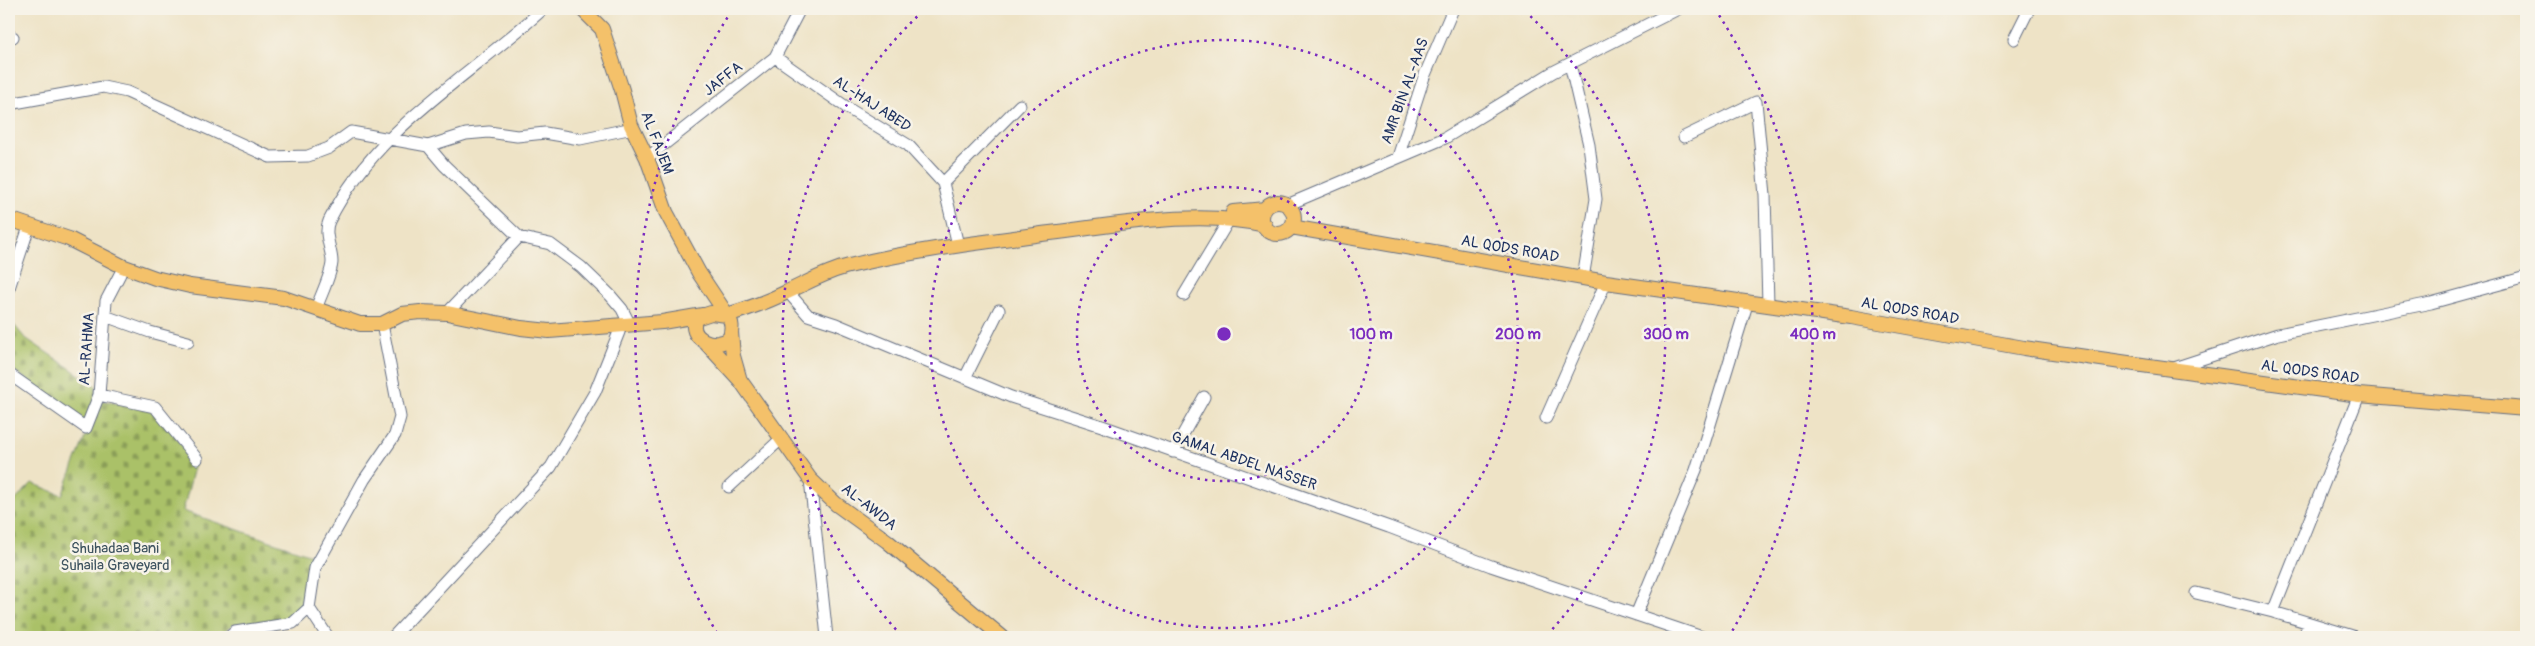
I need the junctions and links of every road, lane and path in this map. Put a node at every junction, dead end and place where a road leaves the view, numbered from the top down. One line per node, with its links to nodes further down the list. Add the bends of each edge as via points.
1 (543, 9): 14 (street, via 423,105)
2 (582, 9): 12 (main road, AL FAJEM, via 602,29)
3 (800, 9): 8 (street, JAFFA)
4 (1453, 9): 16 (street, AMR BIN AL-AAS, via 1424,77)
5 (1678, 9): 9 (street)
6 (2030, 9): 7 (street)
7 (2014, 39)
8 (774, 56): 17 (street, JAFFA); 18 (street, AL-HAJ ABED, via 848,109 908,145)
9 (1570, 64): 16 (street, via 1445,138); 30 (street, via 1596,199)
10 (9, 104): 14 (street, via 103,87 127,92 270,157 292,158 313,154 329,148 351,132)
11 (1020, 105): 18 (street)
12 (633, 128): 15 (street, via 580,139 545,133 517,136 489,132 466,134); 17 (main road, AL FAJEM)
13 (1684, 136): 38 (street, via 1756,102 1765,194)
14 (388, 140): 15 (street); 40 (street, via 357,174 328,224 332,263)
15 (428, 146): 27 (street)
16 (1398, 157): 19 (street)
17 (647, 158): 33 (main road, AL FAJEM, via 666,212)
18 (943, 183): 28 (street)
19 (1287, 205): 20 (main road, via 1275,202); 24 (main road, via 1294,215)
20 (1265, 209): 23 (main road); 28 (main road, via 1102,219 1000,231)
21 (9, 219): 40 (main road, via 69,239 122,266 155,278 190,286 284,298)
22 (1229, 220): 23 (main road); 28 (main road, via 1164,221); 36 (street)
23 (1264, 225): 24 (main road, via 1276,233 1286,232)
24 (1291, 227): 30 (main road, AL QODS ROAD)
25 (9, 228): 26 (main road)
26 (27, 233): 29 (main road, via 55,242); 34 (street)
27 (519, 237): 42 (street); 47 (street, via 550,244 570,257 622,309)
28 (957, 244): 35 (main road, via 848,266)
29 (120, 274): 45 (street, AL-RAHMA, via 106,300); 48 (main road, via 182,292 285,306 357,330)
30 (1583, 278): 32 (main road, AL QODS ROAD)
31 (2526, 278): 52 (street, via 2431,303 2278,334)
32 (1606, 282): 37 (main road, AL QODS ROAD); 60 (street)
33 (708, 287): 43 (main road, AL FAJEM, via 711,303); 44 (main road, AL FAJEM)
34 (9, 288)
35 (788, 292): 39 (main road); 54 (street, GAMAL ABDEL NASSER, via 808,315)
36 (1184, 295)
37 (1748, 301): 38 (main road, AL QODS ROAD); 69 (street, via 1696,470)
38 (1768, 304): 52 (main road, AL QODS ROAD, via 2024,348)
39 (756, 306): 44 (main road); 49 (main road)
40 (316, 309): 48 (main road)
41 (999, 310): 54 (street)
42 (447, 313): 47 (main road, via 549,331); 48 (main road, via 402,314)
43 (705, 314): 44 (main road); 46 (main road); 50 (main road, via 694,322 694,328)
44 (726, 315): 49 (main road)
45 (105, 316): 51 (street); 56 (street, AL-RAHMA)
46 (662, 322): 47 (main road); 50 (main road, AL-AWDA, via 678,326)
47 (628, 326): 48 (main road, via 575,338 543,338 430,318 404,320); 73 (street, via 595,392 551,467)
48 (383, 328): 67 (street, via 400,424 364,480 315,568)
49 (732, 330): 50 (main road, via 730,338 722,343); 55 (main road, AL-AWDA, via 733,356)
50 (703, 341): 55 (main road, AL-AWDA)
51 (188, 342)
52 (2171, 369): 57 (main road, AL QODS ROAD)
53 (9, 374): 56 (street, via 86,428)
54 (965, 378): 62 (street, GAMAL ABDEL NASSER)
55 (740, 380): 61 (main road, AL-AWDA)
56 (99, 395): 63 (street, AL-RAHMA, via 155,407)
57 (2359, 395): 59 (main road, AL QODS ROAD); 68 (street)
58 (1204, 397): 62 (street)
59 (2526, 409)
60 (1546, 418)
61 (782, 438): 64 (main road, AL-AWDA); 65 (street)
62 (1173, 452): 69 (street, GAMAL ABDEL NASSER)
63 (197, 459)
64 (810, 479): 74 (street); 75 (main road, AL-AWDA, via 836,504 887,541)
65 (729, 487)
66 (2196, 593): 68 (street)
67 (309, 608): 71 (street, via 293,623 236,632); 72 (street)
68 (2273, 612): 70 (street)
69 (1636, 615): 76 (street, GAMAL ABDEL NASSER)
70 (2310, 623): 77 (street); 78 (street)
71 (229, 637)
72 (328, 637)
73 (393, 637)
74 (827, 637)
75 (1002, 637)
76 (1702, 637)
77 (2303, 637)
78 (2356, 637)

